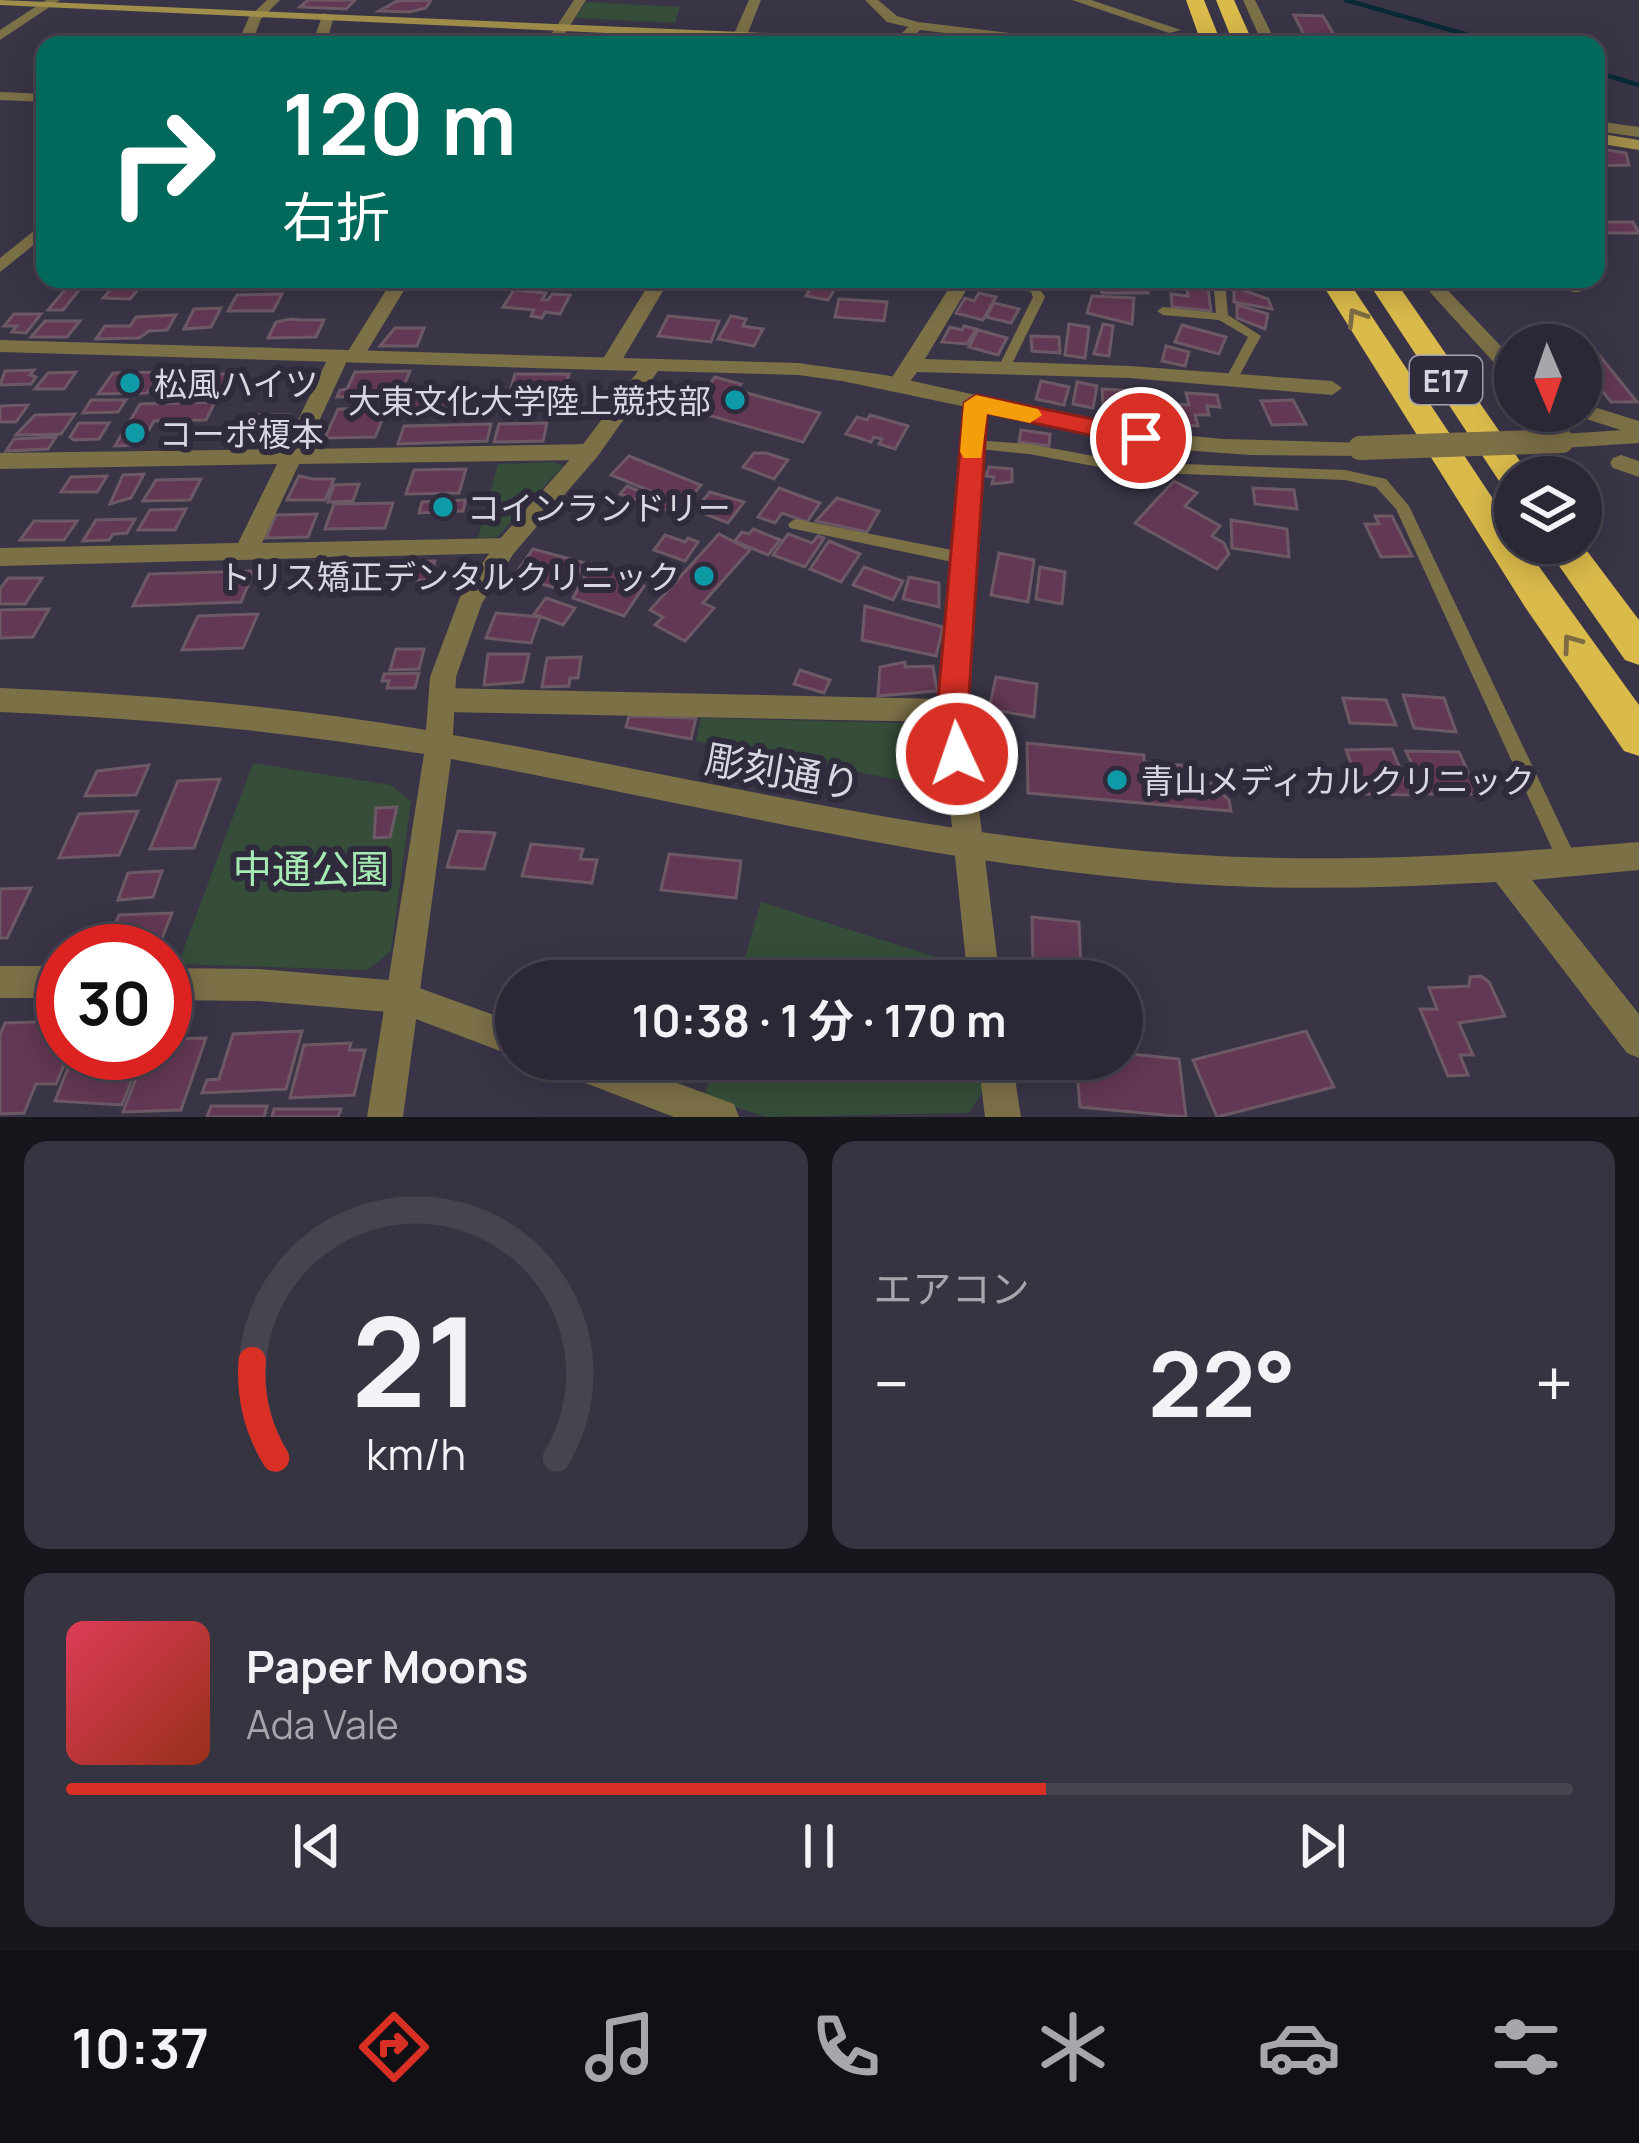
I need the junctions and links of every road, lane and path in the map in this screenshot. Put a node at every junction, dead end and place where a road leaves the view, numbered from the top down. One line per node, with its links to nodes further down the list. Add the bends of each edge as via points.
1 (274, 0): 12 (street)
2 (580, 0): 14 (street)
3 (755, 0): 22 (street)
4 (871, 0): 15 (street, via 892,19)
5 (1078, 0): 16 (street)
6 (1195, 0): 25 (highway)
7 (1225, 0): 26 (highway)
8 (1249, 0): 27 (street)
9 (0, 1): 10 (main road)
10 (51, 2): 11 (main road); 17 (street)
11 (138, 3): 12 (main road)
12 (260, 12): 13 (main road); 18 (street)
13 (328, 16): 14 (main road); 19 (street)
14 (564, 26): 20 (street); 21 (main road)
15 (917, 26): 23 (street); 24 (street)
16 (1174, 30)
17 (0, 36)
18 (248, 36)
19 (322, 36)
20 (557, 36)
21 (698, 36)
22 (739, 36)
23 (911, 36)
24 (1002, 36)
25 (1209, 36)
26 (1240, 36)
27 (1266, 36)
28 (0, 96): 29 (street)
29 (36, 98)
30 (1605, 127): 31 (street)
31 (1639, 132)
32 (1605, 139): 33 (main road)
33 (1639, 145)
34 (36, 235): 35 (street)
35 (0, 267)
36 (395, 288): 48 (street)
37 (656, 288): 49 (street)
38 (958, 288): 52 (street)
39 (1027, 288): 51 (lane, via 1039,297)
40 (1220, 288): 45 (lane)
41 (1339, 288): 73 (highway, E17, one-way to 41)
42 (1386, 288): 61 (highway, E17)
43 (1435, 288): 47 (street)
44 (1162, 311): 45 (lane)
45 (1222, 317): 53 (lane, via 1255,335)
46 (2, 350): 48 (street)
47 (1494, 351)
48 (346, 356): 49 (street); 60 (street)
49 (611, 362): 50 (street)
50 (653, 364): 52 (street); 59 (street)
51 (1004, 368): 52 (street); 53 (street)
52 (905, 374): 55 (street)
53 (1231, 380): 54 (street)
54 (1332, 388)
55 (976, 403): 57 (street, bridge, via 1208,447); 58 (street)
56 (1602, 418): 57 (street)
57 (1639, 433)
58 (973, 445): 67 (street); 77 (lane, via 1126,467 1381,483 1402,506)
59 (590, 452): 60 (street); 64 (street)
60 (291, 456): 62 (street); 65 (street)
61 (1499, 456)
62 (0, 460)
63 (795, 524): 67 (lane)
64 (506, 548): 65 (street); 71 (street, via 471,598 443,676)
65 (245, 552): 66 (street)
66 (0, 557)
67 (962, 558): 72 (street)
68 (1576, 564): 69 (highway)
69 (1639, 649)
70 (0, 700): 74 (street, 彫刻通り, via 280,718)
71 (443, 700): 72 (street); 74 (street)
72 (953, 711): 75 (street)
73 (1639, 738)
74 (439, 745): 75 (street, 彫刻通り); 83 (street)
75 (965, 841): 78 (street, 彫刻通り, via 1231,872); 79 (street)
76 (1633, 856): 77 (street, 彫刻通り)
77 (1568, 862): 78 (street, 彫刻通り)
78 (1505, 869): 85 (street)
79 (981, 960)
80 (0, 982): 81 (street)
81 (36, 982)
82 (192, 984): 83 (street)
83 (400, 997): 84 (street); 88 (street)
84 (495, 1032)
85 (1639, 1041)
86 (622, 1080): 89 (street)
87 (998, 1080): 90 (street)
88 (386, 1117)
89 (721, 1117)
90 (1004, 1117)

